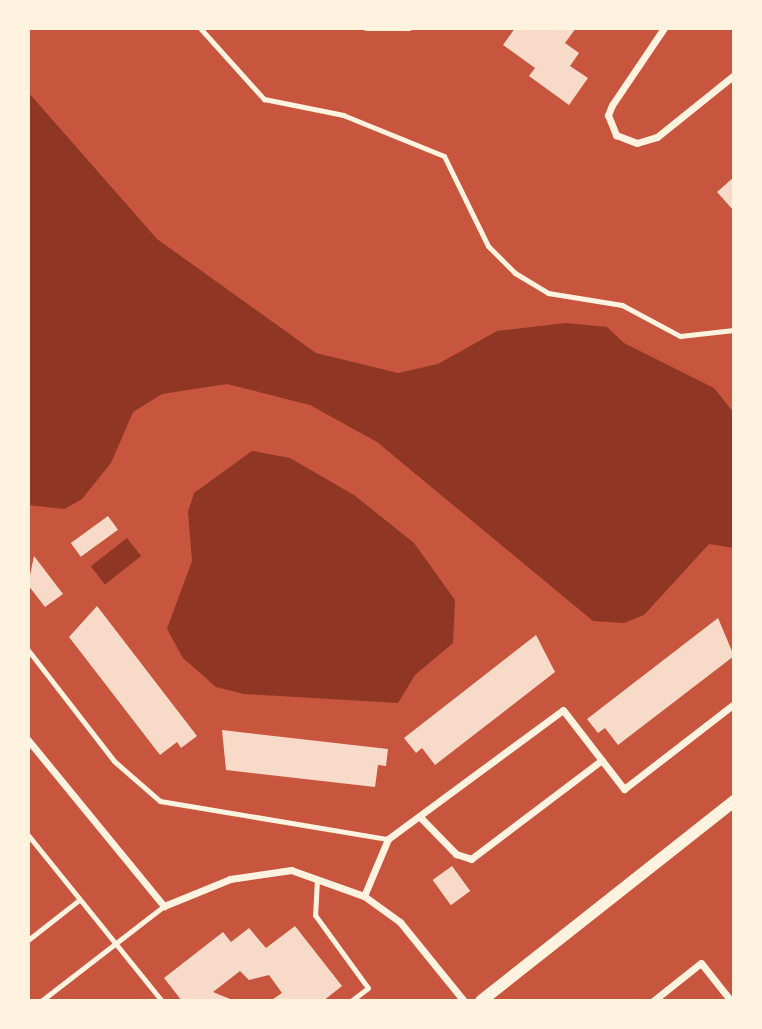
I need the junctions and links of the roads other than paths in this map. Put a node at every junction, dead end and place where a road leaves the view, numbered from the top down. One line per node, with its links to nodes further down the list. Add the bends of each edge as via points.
1 (200, 28): 6 (lane, via 264,99 343,115 444,156 488,246 515,273 548,293 622,305 680,336)
2 (366, 28): 3 (lane)
3 (409, 28)
4 (664, 28): 5 (street, via 612,105 608,116 616,135 637,143 657,137)
5 (734, 75)
6 (734, 330)
7 (28, 650): 14 (lane, via 114,761 160,801)
8 (734, 704): 10 (street, via 624,789)
9 (28, 740): 18 (street)
10 (602, 760): 12 (street, via 471,859 456,854); 12 (street, via 563,710)
11 (734, 801): 25 (street)
12 (420, 817): 14 (street)
13 (28, 835): 17 (lane)
14 (388, 839): 16 (street)
15 (317, 879): 16 (street); 18 (street, via 291,870 230,879); 23 (lane, via 315,915 368,988)
16 (364, 896): 24 (street, via 400,922)
17 (79, 900): 19 (lane); 20 (lane)
18 (164, 906): 20 (lane)
19 (28, 940)
20 (118, 945): 21 (lane); 22 (lane)
21 (41, 1001)
22 (162, 1001)
23 (351, 1001)
24 (464, 1001)
25 (481, 1001)
26 (653, 1001): 27 (street, via 701,964)
27 (731, 1001)

